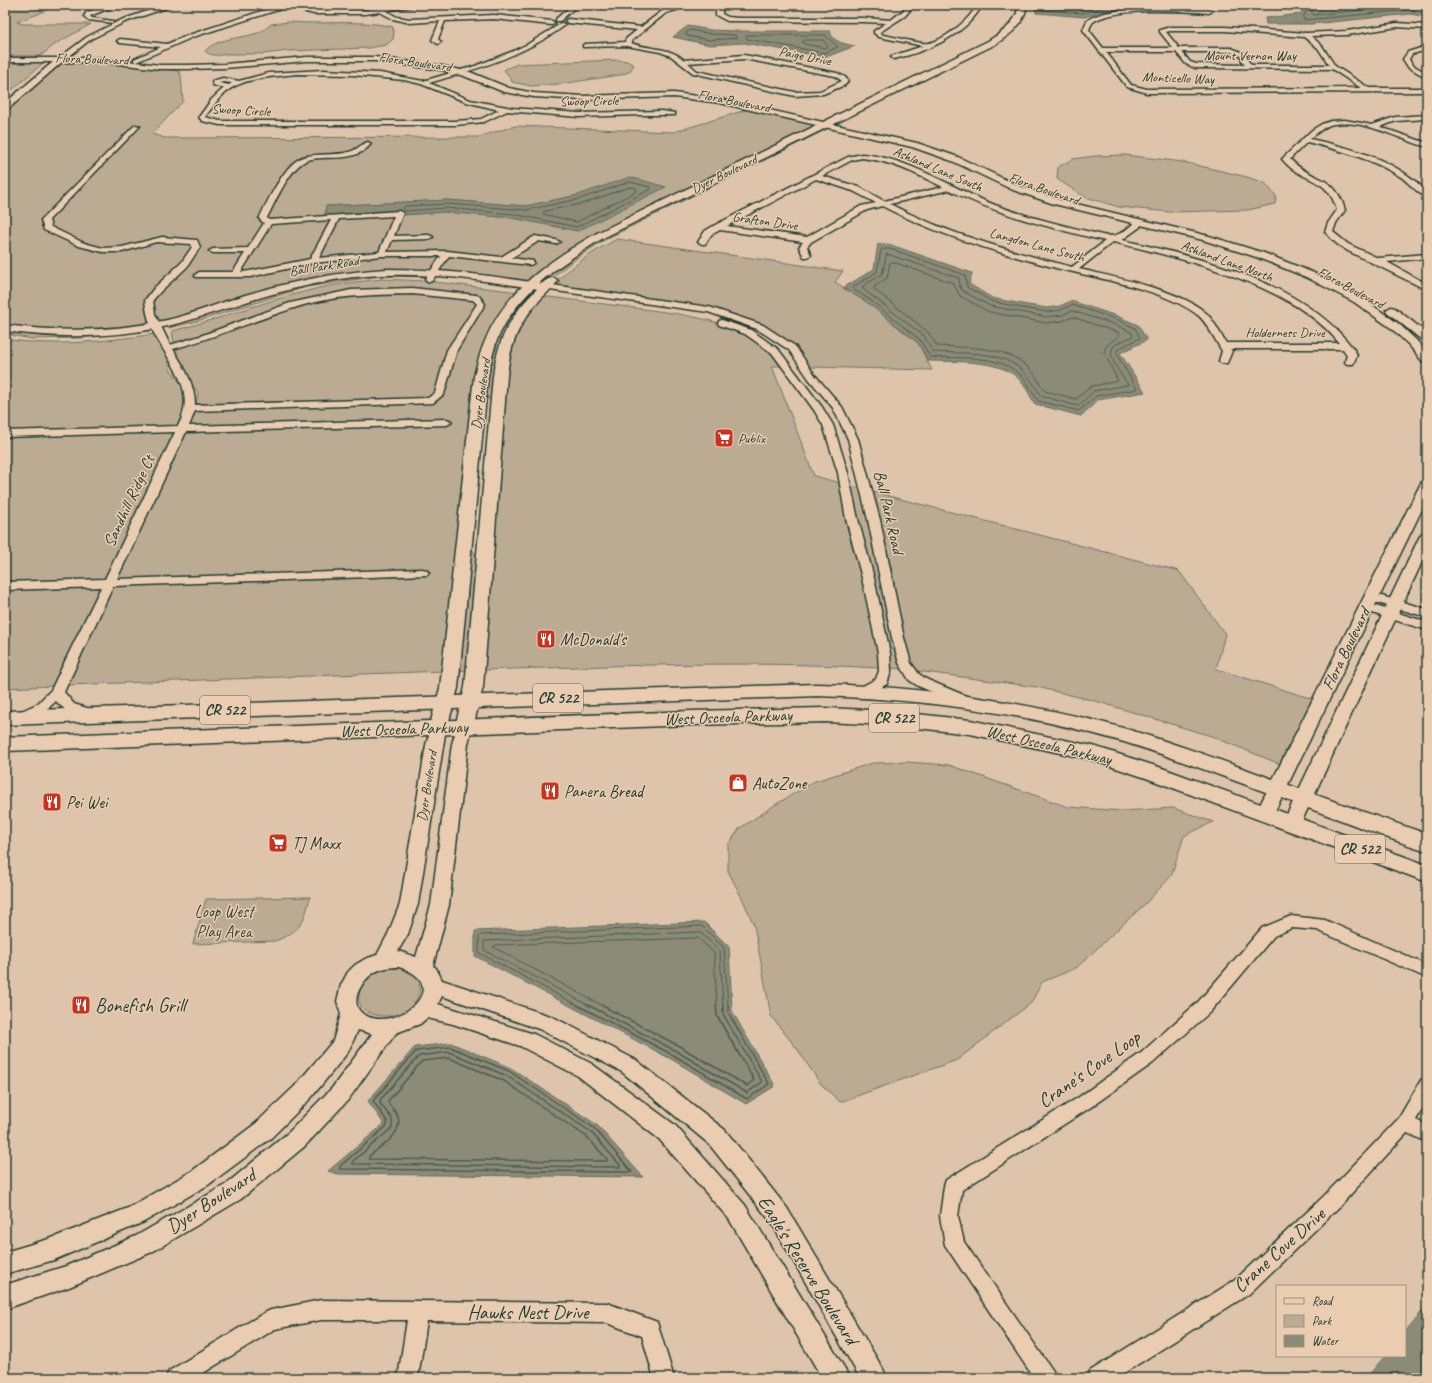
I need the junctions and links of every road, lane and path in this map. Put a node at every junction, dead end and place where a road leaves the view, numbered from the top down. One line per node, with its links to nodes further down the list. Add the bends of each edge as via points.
1 (114, 5): 15 (street, via 89,13 87,16 90,19)
2 (160, 5): 15 (street)
3 (172, 5): 35 (street, via 106,28 82,42)
4 (284, 5): 13 (street, via 314,12); 27 (street)
5 (416, 5): 13 (street)
6 (575, 5): 16 (street)
7 (582, 5): 16 (street)
8 (689, 5): 20 (street, via 664,12)
9 (719, 5): 17 (street, via 719,15 727,19)
10 (906, 5): 17 (street, via 906,12)
11 (970, 5): 26 (street, via 977,9 964,26)
12 (1023, 5): 40 (main road, Dyer Boulevard, via 1019,20 1009,31)
13 (381, 10): 14 (street, via 403,20)
14 (442, 20): 16 (street, via 494,17); 24 (street, via 435,40)
15 (111, 22): 34 (street, via 79,37)
16 (560, 22): 20 (street); 41 (street, via 531,42 489,61)
17 (892, 22): 26 (street, via 876,32 881,36)
18 (1427, 27): 22 (street, Mount Vernon Way, via 1397,25 1347,33)
19 (1217, 29): 22 (street, Mount Vernon Way); 30 (street, Monticello Way, via 1205,16 1211,10 1148,10 1104,15 1088,22 1086,26 1086,30); 31 (street, Mount Vernon Way, via 1164,30 1162,33)
20 (640, 30): 25 (street, via 628,40)
21 (1022, 30): 40 (main road, Dyer Boulevard, via 1001,45)
22 (1306, 35): 39 (street, via 1320,47)
23 (120, 41): 27 (street)
24 (438, 42)
25 (628, 44): 28 (street, Paige Drive); 37 (street, Paige Drive, via 671,53)
26 (928, 45): 32 (street, via 905,56)
27 (166, 46): 36 (street, via 157,52)
28 (585, 46)
29 (1427, 48): 42 (street, via 1410,53 1406,59 1410,66)
30 (1101, 50): 31 (street); 50 (street, Monticello Way, via 1129,86 1147,91)
31 (1177, 50): 38 (street, Mount Vernon Way, via 1188,63 1195,66); 38 (street, via 1231,50 1244,55 1245,61)
32 (894, 57)
33 (5, 59): 34 (street, Flora Boulevard)
34 (50, 59): 35 (street, Flora Boulevard); 51 (street)
35 (62, 59): 36 (street, Flora Boulevard, via 100,57); 41 (street, Flora Boulevard, via 188,67 347,58 407,62); 52 (street)
36 (133, 60): 41 (street, Flora Boulevard, via 198,64 302,56 367,56 418,60)
37 (681, 62): 37 (street, Paige Drive, via 752,57 837,75 845,81 821,93 795,94 704,74 688,68)
38 (1251, 67): 39 (street, Mount Vernon Way)
39 (1333, 67): 50 (street)
40 (948, 68): 56 (main road, Dyer Boulevard)
41 (460, 70): 43 (street); 44 (street); 56 (street, Flora Boulevard, via 500,87 534,95 583,98 687,96)
42 (1427, 76)
43 (432, 77): 44 (street); 45 (street)
44 (440, 78): 47 (street)
45 (416, 82): 46 (street, Swoop Circle, via 378,75 337,72 276,75); 47 (street, Swoop Circle)
46 (240, 83): 48 (street, Swoop Circle); 48 (street, via 223,80 214,82)
47 (423, 83): 53 (street, Swoop Circle, via 462,100)
48 (230, 87): 53 (street, Swoop Circle, via 208,109 202,117 204,120 226,123 456,123 482,121)
49 (1427, 90): 50 (street, Monticello Way)
50 (1369, 91)
51 (5, 100)
52 (5, 107)
53 (506, 109): 54 (street, Swoop Circle, via 587,115 643,112)
54 (673, 114)
55 (1427, 117): 58 (street, via 1395,119)
56 (834, 124): 67 (street, Flora Boulevard, via 955,159 1039,196 1076,207); 93 (main road, Dyer Boulevard, via 612,239); 93 (main road, Dyer Boulevard, via 601,235 572,252)
57 (137, 126): 99 (street, via 45,220 47,228 82,244 103,250 124,249 153,240 194,242 196,247 184,265 149,300 149,310)
58 (1373, 127): 59 (street, via 1346,122 1325,124); 61 (street)
59 (1306, 140): 64 (street, via 1354,153 1386,166 1408,178); 86 (street, via 1286,159 1298,169 1320,180 1340,198 1341,210 1329,232 1356,254)
60 (368, 144): 68 (street, via 365,148 342,155 299,161 267,210 263,219)
61 (1427, 145)
62 (815, 176): 63 (street, Ashland Lane South, via 850,158 863,156 913,170); 65 (street, Langdon Lane South, via 849,186); 69 (street, Ashland Lane South)
63 (950, 188): 65 (street); 74 (street, Ashland Lane South, via 979,201 1051,225)
64 (1427, 196)
65 (882, 203): 75 (street, via 860,210); 88 (street, Langdon Lane South, via 961,238)
66 (336, 217): 68 (street); 73 (street, via 399,214); 85 (street)
67 (1139, 219): 70 (street); 71 (street, via 1137,225); 94 (street, Flora Boulevard, via 1212,233 1264,249 1321,272); 101 (street, Flora Boulevard, via 1225,243 1324,281 1382,316)
68 (268, 222): 79 (street)
69 (718, 228): 75 (street, Grafton Drive); 77 (street, Ashland Lane South, via 706,235)
70 (1120, 228): 71 (street); 74 (street, via 1110,235)
71 (1130, 230): 74 (street, via 1120,238)
72 (429, 237): 73 (street)
73 (389, 238): 81 (street)
74 (1112, 239): 88 (street); 105 (street, Ashland Lane North, via 1187,258 1247,279 1303,309 1328,327)
75 (808, 240): 82 (street, via 803,247)
76 (556, 242): 84 (street, via 538,238)
77 (702, 242)
78 (213, 250): 79 (street)
79 (250, 250): 90 (street)
80 (447, 253): 81 (street); 84 (street); 91 (street)
81 (382, 254): 85 (street)
82 (807, 255)
83 (1427, 256): 86 (street)
84 (502, 260): 87 (street)
85 (313, 261): 90 (street)
86 (1377, 261): 92 (street)
87 (530, 263)
88 (1074, 269): 104 (street, Langdon Lane South, via 1152,290 1189,306 1207,319)
89 (198, 275): 90 (street)
90 (235, 275)
91 (430, 276): 93 (street, Ball Park Road); 99 (street, Ball Park Road, via 397,272 330,278 247,298)
92 (1427, 287)
93 (535, 289): 96 (street, Ball Park Road); 110 (main road, Dyer Boulevard, via 505,313 495,331 487,352); 115 (main road, Dyer Boulevard, via 504,349)
94 (1372, 298)
95 (1382, 304): 102 (street, Flora Boulevard)
96 (650, 305): 98 (street, Ball Park Road, via 709,310); 100 (street, Ball Park Road, via 702,317)
97 (5, 328): 99 (street, Ball Park Road, via 65,334)
98 (760, 328): 100 (street); 130 (street, Ball Park Road, via 792,348 837,407 853,439 874,520 905,663 914,677 923,683)
99 (156, 329): 103 (street, Ball Park Road, via 78,341 30,341); 106 (street)
100 (748, 332): 127 (street, Ball Park Road, via 771,347 783,360 819,409 834,440 884,653 885,671 882,681)
101 (1406, 336): 102 (street, Flora Boulevard); 107 (street, Flora Boulevard)
102 (1426, 336)
103 (5, 337)
104 (1224, 346): 105 (street, Holderness Drive); 108 (street, via 1227,354)
105 (1346, 346): 109 (street, Ashland Lane North, via 1352,355)
106 (168, 348): 111 (street, via 186,382); 111 (street, via 293,305 351,293 412,291 476,298 480,304 452,350 439,394 430,401)
107 (1427, 360)
108 (1224, 361)
109 (1350, 362)
110 (479, 392): 115 (main road, via 486,403 480,463); 116 (main road, Dyer Boulevard)
111 (191, 408): 113 (street, Sandhill Ridge Ct)
112 (447, 422): 113 (street)
113 (182, 429): 114 (street); 121 (street, Sandhill Ridge Ct)
114 (5, 434)
115 (491, 475): 119 (main road, Dyer Boulevard)
116 (470, 486): 119 (main road, via 482,491 476,547); 131 (main road, Dyer Boulevard, via 449,688)
117 (1426, 489): 123 (street, Flora Boulevard)
118 (1427, 536): 124 (street, Flora Boulevard)
119 (483, 559): 129 (main road, Dyer Boulevard, via 474,687)
120 (423, 573): 121 (street)
121 (109, 583): 122 (street); 128 (street, Sandhill Ridge Ct)
122 (5, 586)
123 (1369, 602): 124 (street); 137 (street, Flora Boulevard)
124 (1392, 609): 125 (street); 126 (street); 138 (street, Flora Boulevard)
125 (1427, 613)
126 (1427, 626)
127 (864, 691): 129 (main road, West Osceola Parkway / CR 522, via 718,692); 130 (main road, West Osceola Parkway / CR 522)
128 (57, 692): 132 (street, via 70,708); 133 (street, Sandhill Ridge Ct, via 42,708)
129 (470, 701): 131 (main road, West Osceola Parkway / CR 522); 134 (main road, Dyer Boulevard)
130 (968, 701): 137 (main road, West Osceola Parkway / CR 522, via 1094,727 1167,749)
131 (445, 702): 132 (main road, West Osceola Parkway / CR 522); 135 (main road, Dyer Boulevard)
132 (94, 715): 133 (main road, West Osceola Parkway / CR 522)
133 (12, 717)
134 (464, 727): 135 (main road, West Osceola Parkway / CR 522); 139 (main road, West Osceola Parkway / CR 522, via 825,715 891,718 970,726 1093,753); 144 (street, Dyer Boulevard, via 440,905)
135 (438, 728): 136 (main road, West Osceola Parkway / CR 522); 143 (street, Dyer Boulevard, via 409,904 398,934)
136 (5, 744)
137 (1277, 789): 138 (main road, West Osceola Parkway / CR 522); 139 (street, Flora Boulevard)
138 (1304, 798): 140 (street, Flora Boulevard); 141 (main road, West Osceola Parkway / CR 522)
139 (1265, 813): 140 (main road, West Osceola Parkway / CR 522)
140 (1292, 823): 142 (main road, West Osceola Parkway / CR 522)
141 (1427, 843)
142 (1427, 874)
143 (384, 960): 144 (street, via 412,961); 148 (street, via 356,975 346,994 346,1005)
144 (423, 966): 146 (street, via 431,975)
145 (1427, 972): 161 (street, Crane's Cove Loop, via 1319,924 1291,922 1268,932 1204,1007 1147,1058 1085,1102 953,1186 949,1216 954,1245)
146 (434, 986): 147 (street, via 432,998); 160 (street, Eagle's Reserve Boulevard, via 546,1023 629,1066 717,1137 779,1215)
147 (424, 1009): 149 (street, via 403,1023); 159 (street, Eagle's Reserve Boulevard, via 454,1016 534,1044 585,1070 667,1132 737,1212)
148 (351, 1014): 149 (street, via 361,1022 374,1026); 153 (street, Dyer Boulevard, via 341,1046 303,1092 264,1131 200,1178 136,1215 54,1249)
149 (389, 1026): 154 (street, Dyer Boulevard, via 340,1094 298,1139 232,1192 144,1244 69,1276)
150 (1427, 1085): 151 (street, Crane Cove Drive)
151 (1405, 1123): 152 (street); 162 (street, Crane Cove Drive, via 1332,1202 1242,1287)
152 (1427, 1134)
153 (5, 1263)
154 (5, 1296)
155 (419, 1311): 156 (street, via 321,1310 271,1320); 157 (street); 158 (street, Hawks Nest Drive, via 607,1312 650,1329)
156 (176, 1378)
157 (408, 1378)
158 (664, 1378)
159 (836, 1378)
160 (874, 1378)
161 (1046, 1378)
162 (1097, 1378)

